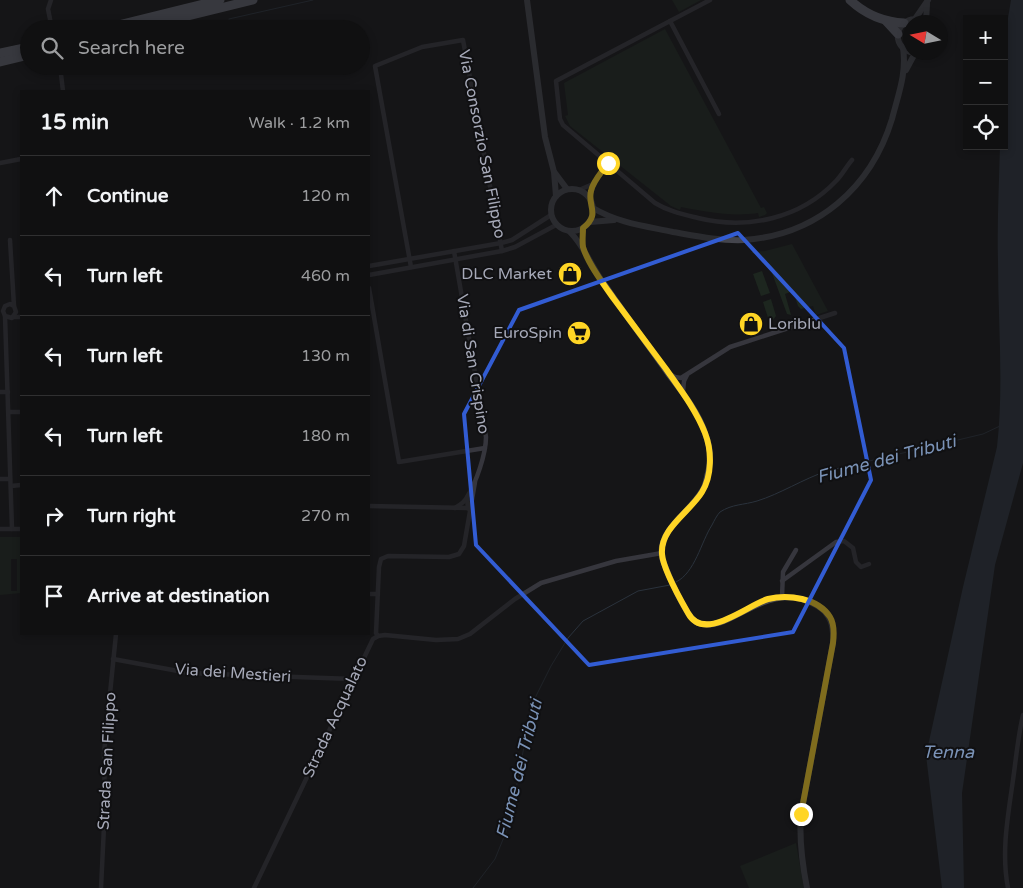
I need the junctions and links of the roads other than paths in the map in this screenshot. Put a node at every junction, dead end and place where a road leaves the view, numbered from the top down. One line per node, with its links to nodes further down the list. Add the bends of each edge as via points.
1 (51, 0): 10 (street, via 48,9)
2 (220, 0): 11 (highway)
3 (254, 0): 12 (highway)
4 (527, 0): 33 (main road, via 545,137)
5 (710, 0): 13 (street)
6 (850, 0): 14 (highway)
7 (928, 1): 8 (main road); 9 (main road)
8 (918, 15)
9 (926, 15)
10 (50, 20)
11 (139, 20)
12 (172, 20)
13 (670, 21): 28 (street); 32 (street, via 556,81 563,125)
14 (886, 21): 15 (highway); 17 (highway)
15 (903, 23)
16 (903, 25): 17 (main road)
17 (898, 34): 18 (main road)
18 (903, 48)
19 (20, 49): 20 (highway)
20 (0, 53)
21 (20, 57): 24 (highway)
22 (905, 60): 25 (main road)
23 (911, 60): 25 (main road)
24 (0, 62)
25 (904, 73): 41 (main road, via 890,124 870,168 833,208 814,221 793,231 743,240 694,236)
26 (61, 75): 27 (street)
27 (63, 90)
28 (719, 114)
29 (20, 159): 31 (street)
30 (852, 160): 32 (street, via 836,181 807,204 774,218 740,224 704,220 666,210)
31 (0, 162)
32 (608, 163): 34 (street)
33 (554, 172): 35 (main road); 37 (main road)
34 (594, 183): 36 (street); 38 (street)
35 (567, 189): 36 (main road); 37 (main road)
36 (579, 190): 38 (main road)
37 (556, 196): 40 (main road, via 550,208)
38 (590, 198): 39 (main road)
39 (593, 208): 41 (main road); 42 (main road)
40 (551, 215): 43 (main road); 47 (street, via 512,240)
41 (616, 220): 42 (main road)
42 (590, 222): 44 (main road)
43 (556, 225): 45 (main road); 50 (street)
44 (583, 228): 45 (main road); 48 (main road)
45 (570, 232): 48 (main road)
46 (10, 240): 57 (street)
47 (501, 243): 49 (street); 50 (street, Via Consorzio San Filippo); 51 (street, Via Consorzio San Filippo, via 463,40 422,47 375,66)
48 (583, 247): 62 (main road, via 601,280)
49 (454, 251): 51 (street); 52 (street, Via di San Crispino)
50 (502, 251): 52 (street)
51 (409, 259): 53 (street); 54 (street)
52 (455, 259): 54 (street); 70 (street, Via di San Crispino, via 486,437)
53 (370, 266)
54 (411, 268): 55 (street)
55 (370, 275)
56 (370, 294): 70 (street, via 399,462)
57 (13, 305): 58 (street); 60 (street); 60 (street, via 5,306)
58 (20, 311)
59 (835, 313): 63 (street, via 730,347)
60 (5, 316): 61 (street); 66 (street)
61 (20, 317)
62 (668, 373): 63 (street); 64 (main road)
63 (683, 379): 64 (street); 67 (street)
64 (678, 387): 67 (main road)
65 (0, 392): 66 (street)
66 (8, 392): 68 (street)
67 (684, 395): 84 (main road, via 706,435 710,465 702,492 670,529)
68 (9, 412): 69 (street); 72 (street)
69 (20, 412)
70 (485, 448): 71 (street)
71 (476, 477): 76 (street); 79 (street)
72 (10, 478): 73 (street); 75 (street)
73 (0, 479)
74 (20, 485): 75 (street)
75 (11, 486): 81 (street)
76 (467, 498): 78 (street); 79 (street)
77 (370, 506): 78 (street)
78 (455, 508): 79 (street)
79 (470, 508): 88 (street, via 464,546 459,554 384,557 379,567)
80 (0, 529): 81 (street)
81 (12, 529): 82 (street)
82 (20, 529)
83 (796, 550): 86 (street, via 783,572)
84 (662, 553): 89 (main road, via 689,616 696,622 718,624 766,600); 91 (street, via 616,561 542,583 458,640)
85 (869, 564): 86 (street, via 861,567 856,562 853,548 844,541 836,542)
86 (782, 581): 89 (street)
87 (370, 594): 88 (street)
88 (378, 594): 91 (street)
89 (782, 597): 97 (main road, via 806,601 823,609 831,618 834,631 801,814 801,855)
90 (116, 635): 92 (street, Strada San Filippo)
91 (378, 636): 93 (street, Strada Acqualato, via 370,644)
92 (113, 659): 93 (street, Via dei Mestieri, via 189,673); 95 (street, Strada San Filippo, via 104,753)
93 (353, 679): 96 (street, Strada Acqualato)
94 (1023, 715): 98 (street, via 1005,842)
95 (102, 888)
96 (254, 888)
97 (807, 888)
98 (1008, 888)

